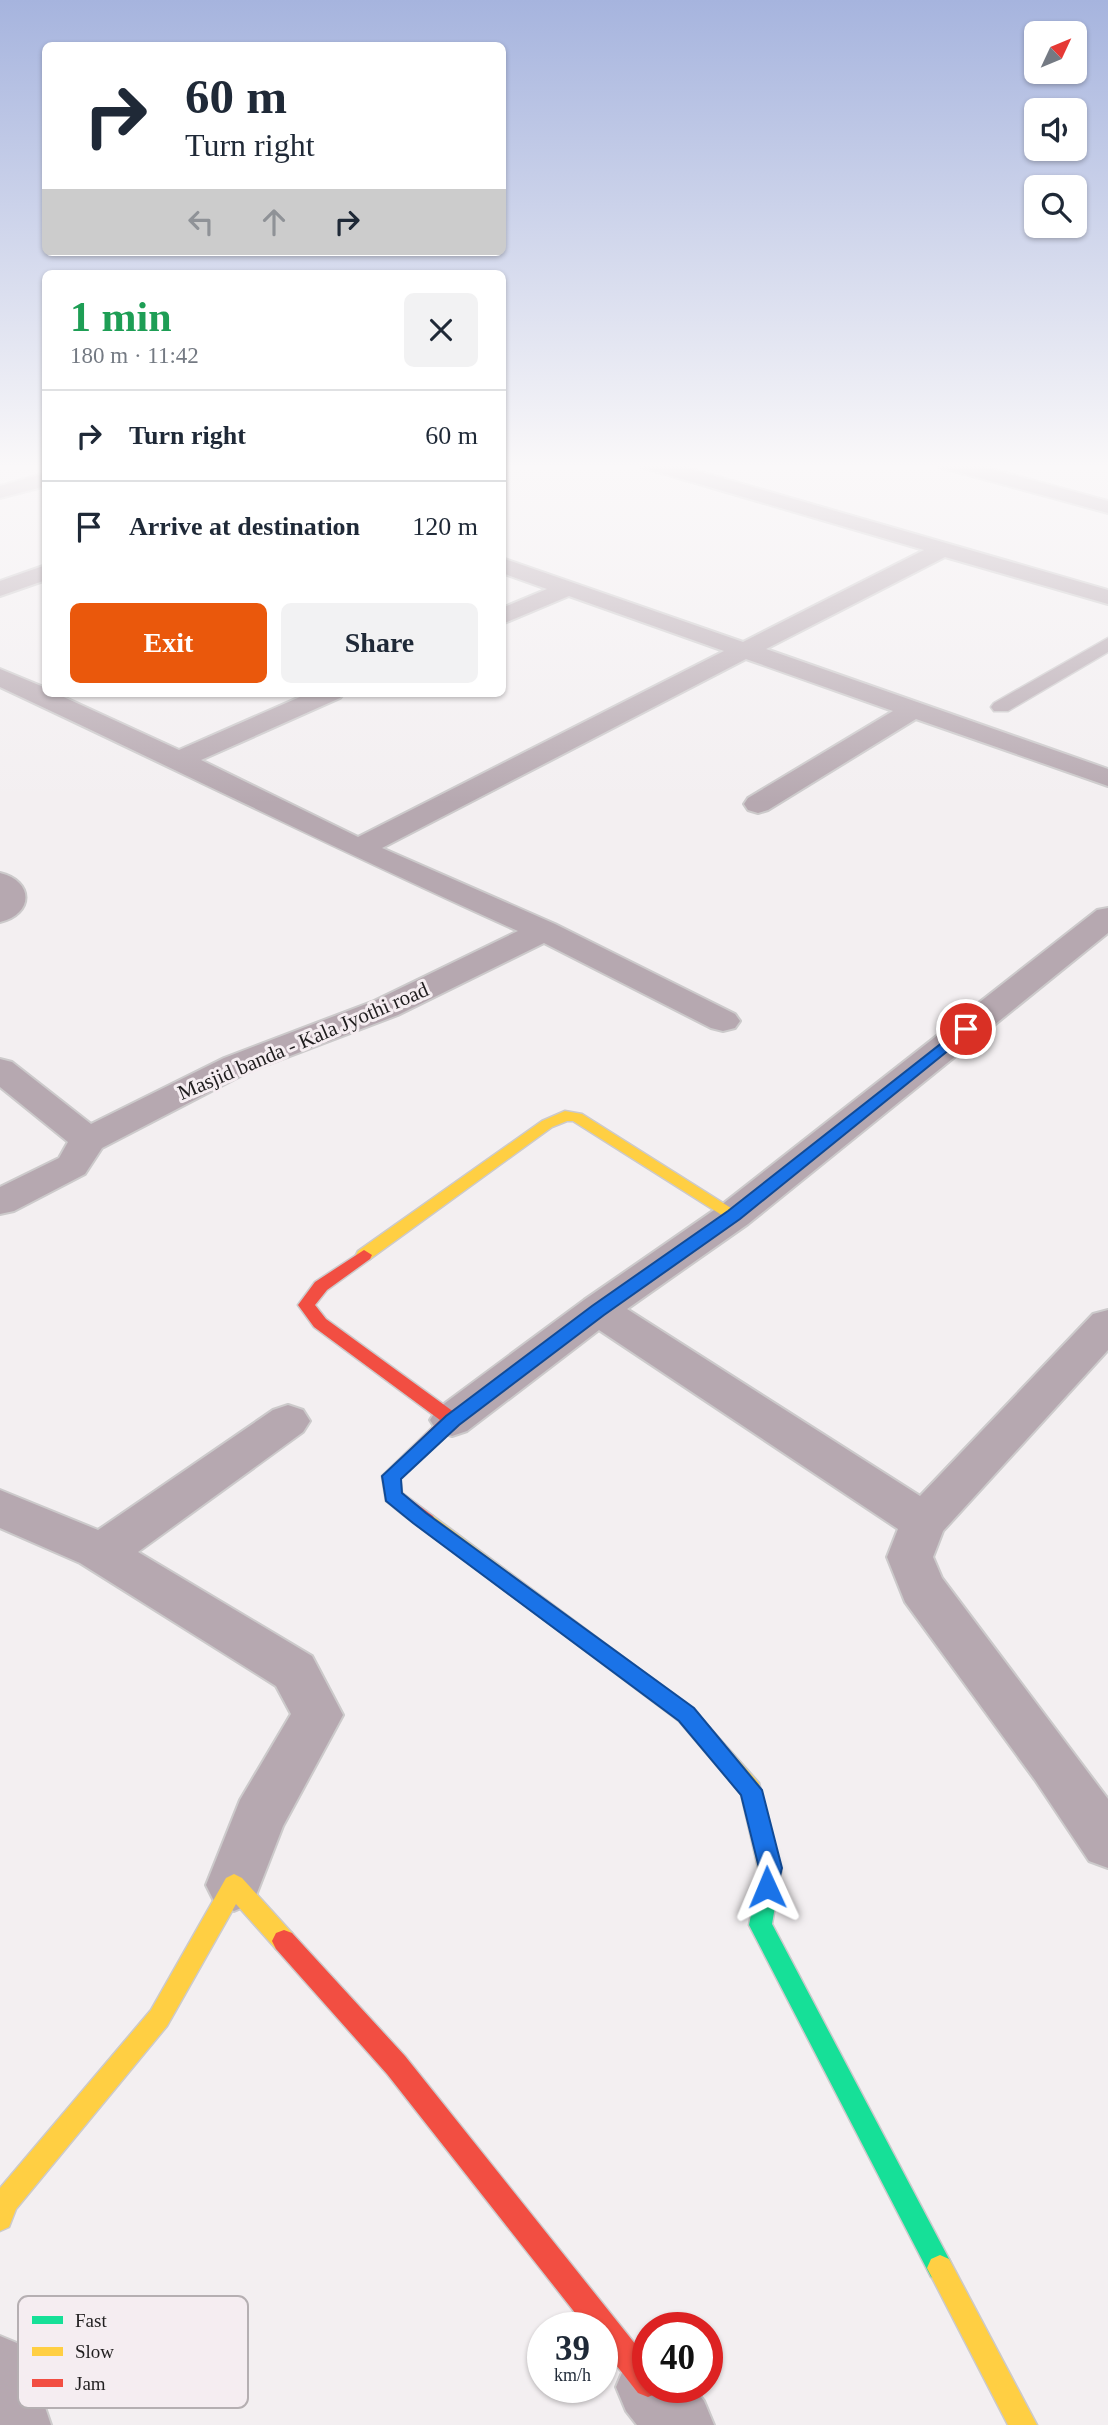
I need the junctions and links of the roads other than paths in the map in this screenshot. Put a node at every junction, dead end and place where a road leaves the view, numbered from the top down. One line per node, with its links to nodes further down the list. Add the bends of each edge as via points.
1 (35, 576): 6 (street)
2 (534, 576): 5 (street)
3 (891, 576): 10 (street)
4 (1036, 576): 7 (street)
5 (568, 588): 8 (street); 10 (street)
6 (0, 589)
7 (1108, 597)
8 (506, 615)
9 (1108, 644): 15 (lane)
10 (748, 651): 16 (street); 20 (street)
11 (0, 677): 12 (street)
12 (36, 686)
13 (57, 697): 17 (street)
14 (322, 697): 17 (street)
15 (1001, 707)
16 (915, 709): 18 (street); 19 (street)
17 (179, 760): 20 (street)
18 (1108, 778)
19 (758, 804)
20 (358, 848): 24 (street)
21 (0, 882): 22 (street, via 9,888 10,898 9,908)
22 (0, 913)
23 (1108, 917): 29 (street)
24 (544, 931): 25 (street); 27 (street, Masjid banda - Kala Jyothi road, via 386,1008 236,1065)
25 (723, 1021)
26 (0, 1069): 27 (street)
27 (88, 1140): 28 (street, Masjid banda - Kala Jyothi road, via 72,1166)
28 (0, 1202)
29 (734, 1215): 30 (street); 32 (street, via 577,1117 565,1116 547,1124 321,1286 306,1305 320,1323)
30 (598, 1310): 32 (street); 35 (street)
31 (1108, 1324): 35 (street)
32 (452, 1420): 45 (street, via 391,1476 393,1496 686,1715 751,1790 771,1868 760,1925)
33 (288, 1421): 36 (street)
34 (0, 1508): 36 (street)
35 (924, 1522): 37 (street, via 910,1558 922,1588)
36 (101, 1553): 38 (street, via 294,1671 318,1714 259,1817)
37 (1108, 1843)
38 (234, 1885): 39 (street, via 159,2018); 40 (street, via 397,2065)
39 (2, 2206)
40 (632, 2363)
41 (0, 2370): 43 (street)
42 (663, 2403): 44 (street)
43 (17, 2425)
44 (680, 2425)
45 (1023, 2425)

